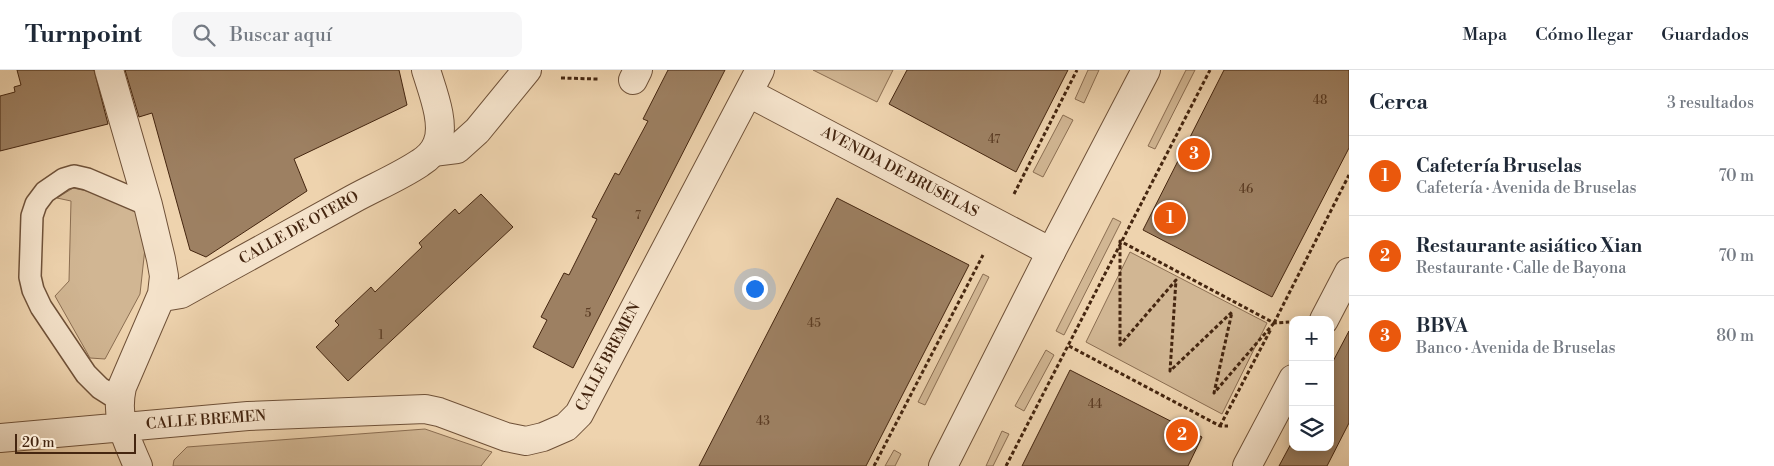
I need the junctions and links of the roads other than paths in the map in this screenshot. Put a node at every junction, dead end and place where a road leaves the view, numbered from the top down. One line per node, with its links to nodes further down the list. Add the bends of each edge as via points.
1 (109, 70): 7 (street)
2 (426, 70): 6 (street, via 440,128)
3 (528, 70): 6 (street, CALLE DE OTERO, via 457,149)
4 (1146, 70): 8 (street)
5 (755, 82): 8 (street, AVENIDA DE BRUSELAS); 13 (street, CALLE BREMEN, via 579,414 566,427 526,441 425,409 248,416)
6 (433, 152): 10 (street, CALLE DE OTERO, via 419,164 181,294)
7 (148, 205): 10 (street, via 162,259); 13 (lane, via 74,176 46,192 36,204 32,216 30,277 33,290 86,374)
8 (1051, 252): 16 (street)
9 (1349, 272): 11 (street)
10 (162, 294): 13 (street, via 122,387)
11 (1326, 316)
12 (1289, 387): 17 (street)
13 (120, 413): 14 (street, CALLE BREMEN); 15 (street)
14 (0, 438)
15 (138, 466)
16 (943, 466)
17 (1247, 466)

